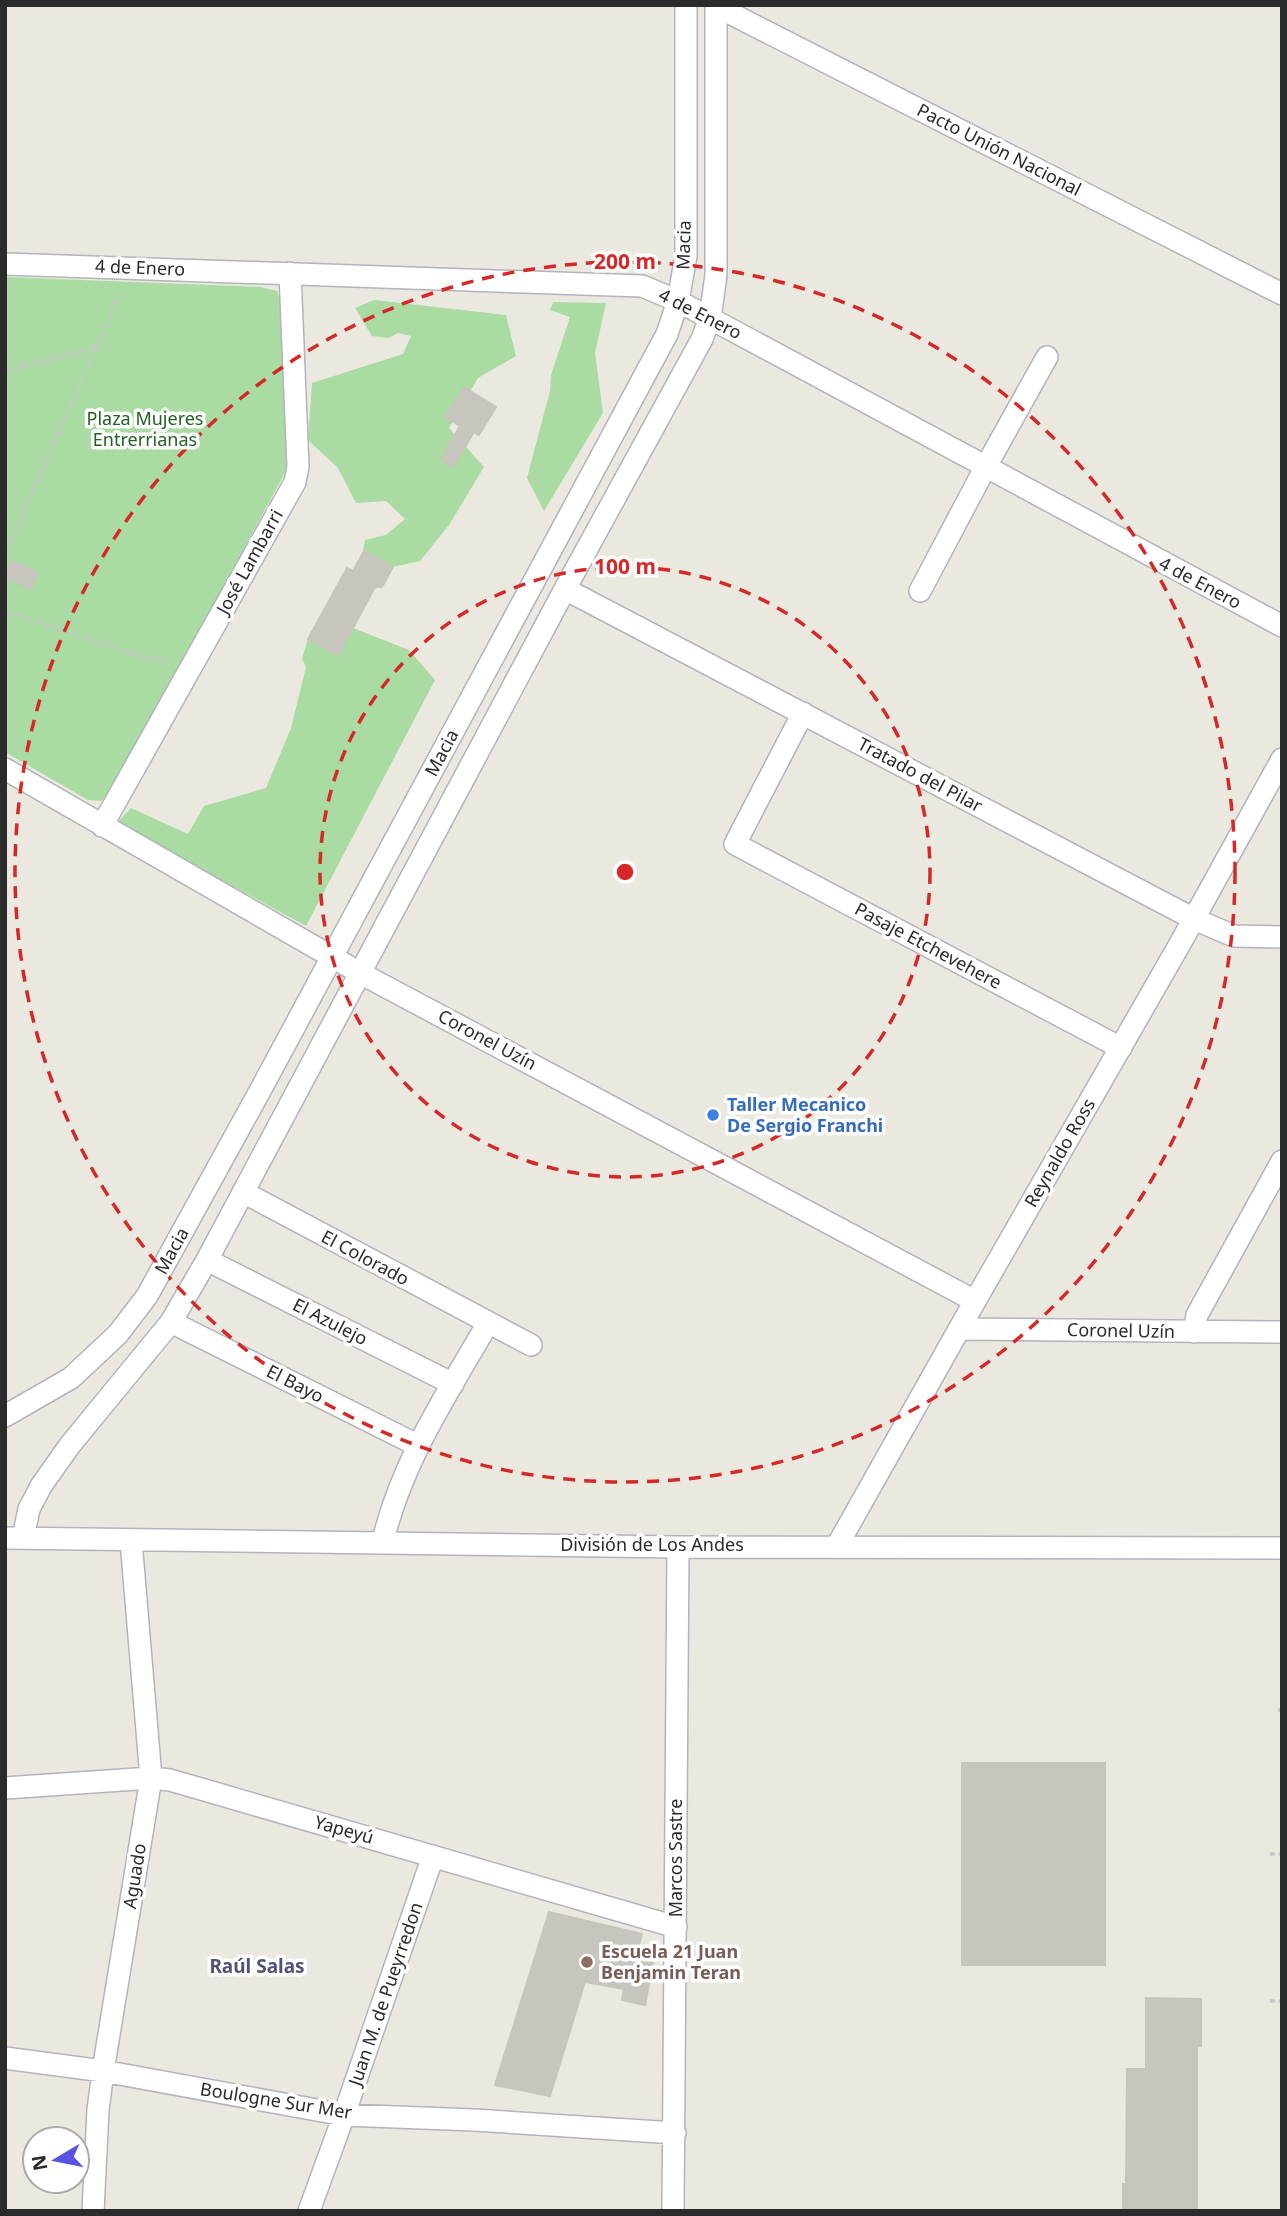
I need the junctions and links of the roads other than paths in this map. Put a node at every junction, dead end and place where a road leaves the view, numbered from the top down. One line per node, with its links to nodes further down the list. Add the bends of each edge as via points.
1 (686, 5): 6 (street, Macia, via 685,256)
2 (716, 6): 5 (street, Pacto Unión Nacional); 7 (street, Macia, via 716,275)
3 (5, 264): 4 (street, 4 de Enero)
4 (290, 273): 6 (street, 4 de Enero, via 642,286); 16 (street, José Lambarri, via 295,482)
5 (1282, 294)
6 (678, 301): 7 (street, 4 de Enero); 19 (street, Macia, via 667,334)
7 (710, 318): 9 (street, 4 de Enero); 10 (street, Macia)
8 (1047, 357): 9 (street)
9 (985, 468): 11 (street); 12 (street, 4 de Enero)
10 (565, 589): 13 (street, Tratado del Pilar); 20 (street, Macia)
11 (920, 591)
12 (1282, 626)
13 (803, 713): 17 (street, Tratado del Pilar); 21 (street, Pasaje Etchevehere, via 735,844)
14 (1282, 759): 17 (street, Reynaldo Ross)
15 (5, 769): 16 (street, Coronel Uzín)
16 (102, 826): 19 (street, Coronel Uzín)
17 (1194, 919): 18 (street, Tratado del Pilar, via 1234,936); 21 (street, Reynaldo Ross)
18 (1282, 937)
19 (333, 957): 20 (street, Coronel Uzín); 33 (street, Macia, via 130,1320 71,1378)
20 (360, 973): 23 (street, Macia); 25 (street, Coronel Uzín)
21 (1121, 1048): 25 (street, Reynaldo Ross)
22 (1282, 1161): 29 (street, via 1197,1315)
23 (243, 1192): 24 (street, Macia); 27 (street, El Colorado)
24 (208, 1260): 26 (street, Macia); 32 (street, El Azulejo)
25 (975, 1301): 28 (street, Reynaldo Ross)
26 (171, 1322): 34 (street, El Bayo); 36 (street, Macia, via 77,1436 41,1486)
27 (488, 1323): 31 (street, El Colorado); 32 (street)
28 (959, 1329): 29 (street, Coronel Uzín); 40 (street, Reynaldo Ross)
29 (1194, 1332): 30 (street, Coronel Uzín)
30 (1282, 1332)
31 (531, 1345)
32 (453, 1384): 34 (street)
33 (5, 1416)
34 (419, 1446): 38 (street, via 391,1509)
35 (5, 1521): 36 (street)
36 (14, 1538): 37 (street, División de Los Andes)
37 (131, 1541): 38 (street, División de Los Andes); 42 (street, Aguado)
38 (383, 1541): 39 (street, División de Los Andes)
39 (677, 1546): 40 (street, División de Los Andes); 45 (street, Marcos Sastre)
40 (837, 1546): 41 (street, División de Los Andes)
41 (1282, 1548)
42 (152, 1778): 43 (street, Yapeyú); 44 (street, Yapeyú, via 184,1783); 47 (street, Aguado)
43 (5, 1788)
44 (433, 1856): 45 (street, Yapeyú); 48 (street, Juan M. de Pueyrredon)
45 (676, 1927): 49 (street, Marcos Sastre)
46 (5, 2058): 47 (street, Boulogne Sur Mer)
47 (103, 2071): 48 (street, Boulogne Sur Mer); 50 (street, Aguado)
48 (344, 2115): 49 (street, Boulogne Sur Mer); 51 (street, Juan M. de Pueyrredon)
49 (675, 2133): 52 (street, Marcos Sastre)
50 (93, 2211)
51 (309, 2211)
52 (673, 2211)

